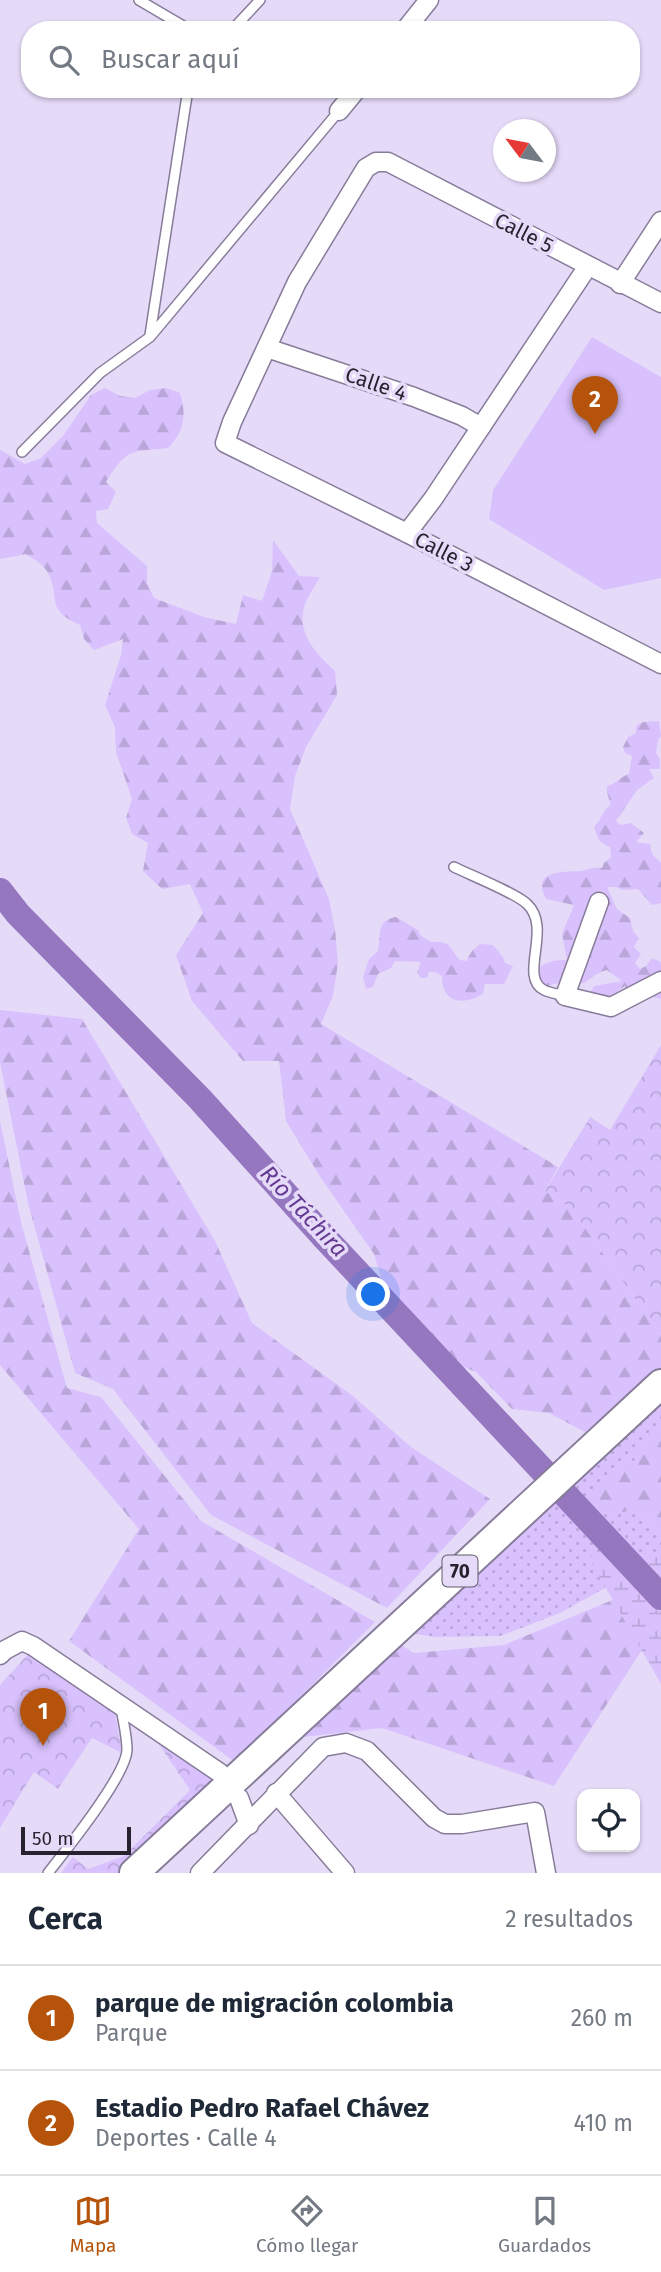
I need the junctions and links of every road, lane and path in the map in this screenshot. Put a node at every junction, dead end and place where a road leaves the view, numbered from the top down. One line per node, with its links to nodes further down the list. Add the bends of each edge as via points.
1 (139, 0): 4 (lane)
2 (260, 0): 5 (lane)
3 (429, 0): 6 (street)
4 (175, 21)
5 (240, 21)
6 (412, 21)
7 (187, 98): 14 (lane)
8 (350, 98): 9 (street)
9 (339, 111): 14 (lane)
10 (661, 221): 12 (street)
11 (588, 266): 12 (street, Calle 5); 15 (street, Calle 5, via 388,162 376,162 366,167 298,282); 16 (street)
12 (620, 284): 13 (street, Calle 5)
13 (661, 303)
14 (150, 337): 17 (lane, via 100,373)
15 (267, 348): 16 (street, Calle 4, via 414,397); 18 (street, Calle 3, via 225,443)
16 (481, 427): 18 (street)
17 (22, 452)
18 (407, 533): 19 (street, Calle 3)
19 (661, 664)
20 (454, 867): 23 (lane, via 527,903 539,926 533,965 536,980 544,990)
21 (599, 902): 23 (street)
22 (661, 981): 23 (street, via 611,1007)
23 (565, 996)
24 (661, 1384): 31 (highway, 70)
25 (0, 1656): 26 (street, via 22,1641)
26 (121, 1705): 27 (street); 32 (lane, via 127,1750 123,1767)
27 (220, 1773)
28 (276, 1793): 30 (street); 34 (street); 35 (street, via 323,1747 346,1743 367,1751 445,1824 535,1812)
29 (239, 1798): 30 (street)
30 (249, 1825): 33 (street)
31 (139, 1869)
32 (48, 1873)
33 (200, 1873)
34 (345, 1873)
35 (546, 1873)

